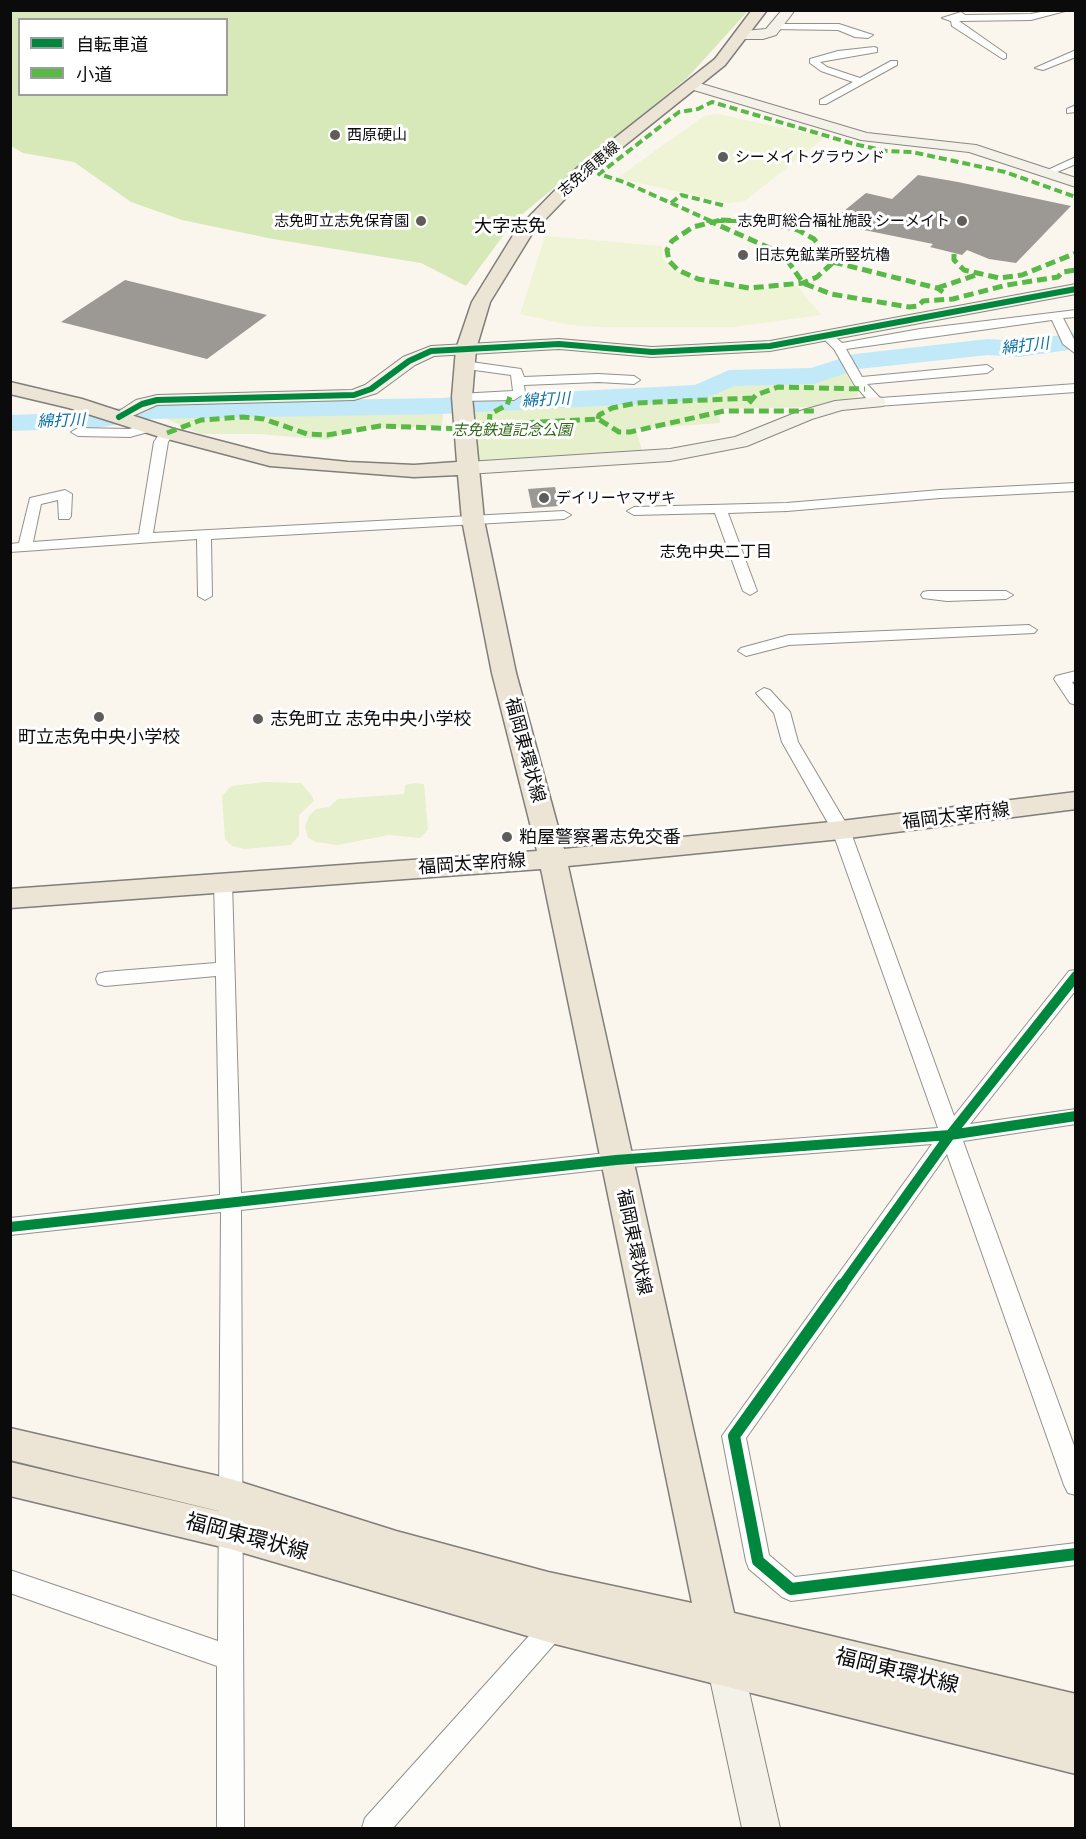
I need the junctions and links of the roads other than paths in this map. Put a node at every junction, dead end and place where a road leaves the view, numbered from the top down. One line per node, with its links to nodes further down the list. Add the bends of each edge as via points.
1 (760, 10): 10 (main road, 志免須恵線)
2 (789, 10): 9 (street)
3 (965, 10): 6 (street)
4 (1066, 13): 6 (street)
5 (946, 18): 6 (street)
6 (956, 19): 14 (street, via 955,24)
7 (1057, 23): 8 (street)
8 (1038, 25)
9 (776, 27): 10 (street, via 763,35); 11 (street, via 839,27)
10 (744, 34): 18 (main road, 志免須恵線, via 720,62)
11 (868, 35)
12 (874, 50): 17 (street, via 813,61 824,69)
13 (1076, 52): 16 (street)
14 (1003, 56)
15 (894, 63): 17 (street)
16 (1040, 68)
17 (861, 81): 19 (street)
18 (692, 85): 22 (street, via 866,137 971,148); 29 (main road, 志免須恵線, via 583,171 526,229 481,302)
19 (823, 102)
20 (1076, 160): 21 (street)
21 (1070, 168): 22 (street)
22 (1046, 173): 23 (street)
23 (1076, 183)
24 (1076, 289): 27 (street)
25 (1076, 313): 26 (street)
26 (1056, 316): 27 (street); 28 (street)
27 (833, 341): 29 (street, via 652,352 579,344); 33 (street)
28 (1076, 350)
29 (466, 357): 32 (street, via 517,372); 36 (main road, 志免須恵線); 38 (street, via 431,351 385,381 354,394 157,400)
30 (987, 369): 33 (street)
31 (634, 380): 32 (street)
32 (518, 381): 36 (street, via 519,393 510,397)
33 (858, 381): 37 (street)
34 (10, 388): 38 (main road, via 75,402)
35 (1076, 388): 37 (street)
36 (462, 397): 41 (main road, 志免須恵線)
37 (877, 402): 41 (street, via 825,409 740,442 670,455)
38 (119, 417): 39 (main road)
39 (158, 430): 40 (street); 41 (main road, via 237,453 296,463 414,471); 49 (street, via 161,442)
40 (78, 432)
41 (467, 468): 47 (main road, 福岡東環状線)
42 (1076, 486): 43 (street)
43 (720, 509): 44 (street); 51 (street)
44 (634, 511)
45 (564, 515): 47 (street)
46 (64, 516): 50 (street, via 65,494 35,501)
47 (473, 520): 48 (street); 62 (main road, 福岡東環状線, via 507,685)
48 (204, 534): 49 (street); 54 (street)
49 (145, 538): 50 (street)
50 (18, 548)
51 (750, 591)
52 (927, 594): 53 (street)
53 (1006, 595)
54 (205, 596)
55 (1029, 630): 56 (street, via 789,640)
56 (746, 651)
57 (1076, 676): 59 (street, via 1062,679)
58 (764, 693): 61 (street, via 782,712 790,742)
59 (1076, 700)
60 (1076, 800): 61 (main road, 福岡太宰府線)
61 (841, 830): 62 (main road, 福岡太宰府線); 69 (street)
62 (553, 859): 63 (main road, 福岡太宰府線); 70 (main road, 福岡東環状線)
63 (223, 882): 64 (main road, 福岡太宰府線); 65 (street)
64 (10, 898)
65 (225, 969): 67 (street); 71 (street)
66 (1076, 976): 69 (street)
67 (105, 979)
68 (1076, 1116): 69 (street)
69 (950, 1135): 70 (street); 75 (street); 77 (street, via 734,1436 758,1561 791,1589)
70 (616, 1160): 71 (street); 80 (main road, 福岡東環状線)
71 (231, 1204): 72 (street); 76 (street)
72 (10, 1227)
73 (10, 1444): 76 (main road, 福岡東環状線)
74 (10, 1479): 76 (main road, 福岡東環状線)
75 (1076, 1485)
76 (230, 1513): 79 (main road, 福岡東環状線); 80 (main road, 福岡東環状線, via 396,1549 548,1590); 81 (street)
77 (1076, 1554)
78 (10, 1581): 81 (street)
79 (555, 1625): 80 (main road, 福岡東環状線); 85 (street)
80 (722, 1647): 82 (main road, 福岡東環状線); 83 (main road, 福岡東環状線); 86 (street)
81 (230, 1658): 84 (street)
82 (1076, 1714)
83 (1076, 1753)
84 (230, 1828)
85 (375, 1828)
86 (761, 1828)

